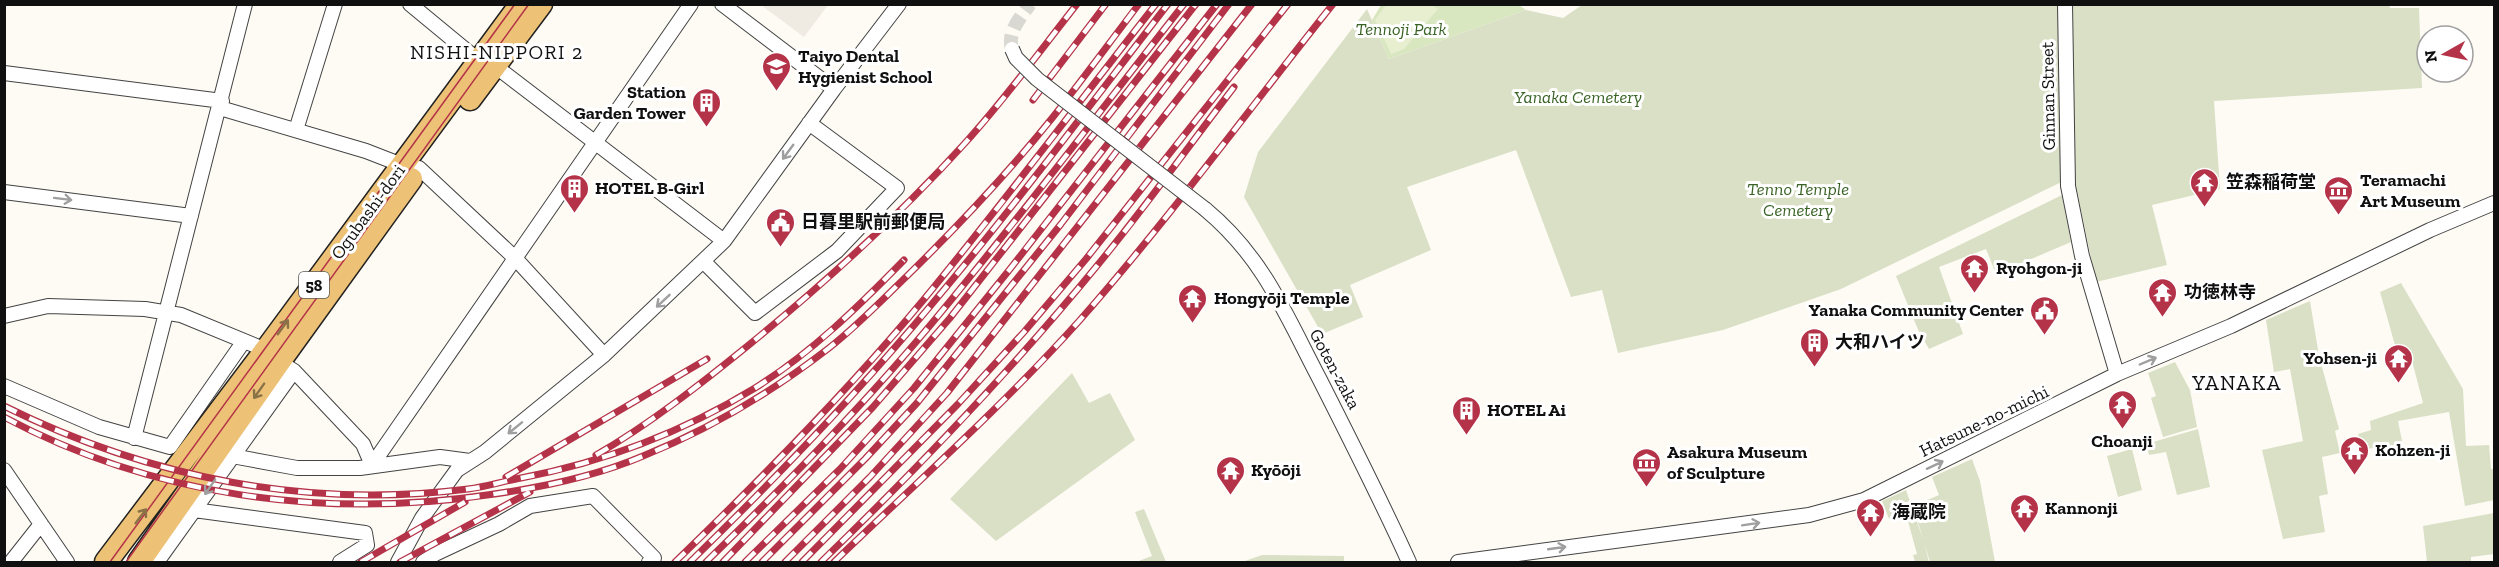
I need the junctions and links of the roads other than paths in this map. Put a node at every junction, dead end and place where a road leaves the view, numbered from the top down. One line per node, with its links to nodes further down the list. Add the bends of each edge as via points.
1 (246, 4): 14 (street)
2 (335, 4): 16 (street)
3 (410, 4): 11 (street)
4 (520, 4): 11 (main road, Ogubashi-dori / 58)
5 (541, 4): 11 (main road, Ogubashi-dori / 58)
6 (691, 4): 17 (street)
7 (722, 4): 13 (street)
8 (898, 4): 13 (street)
9 (2065, 4): 30 (street, Ginnan Street, via 2068,186 2082,256)
10 (1012, 50): 48 (street, Goten-zaka, bridge, via 1037,79 1231,231 1268,280 1368,473)
11 (487, 63): 17 (street); 18 (main road, Ogubashi-dori / 58)
12 (4, 73): 14 (street)
13 (834, 89): 15 (street)
14 (221, 105): 16 (street); 21 (street)
15 (809, 123): 22 (street, one-way to 22); 24 (street, via 897,188 837,251 755,313)
16 (296, 130): 18 (street)
17 (596, 142): 22 (street); 23 (street)
18 (411, 167): 23 (street); 29 (main road, Ogubashi-dori / 58)
19 (4, 192): 21 (street, one-way to 21)
20 (2494, 204): 30 (street, Hatsune-no-michi, one-way to 20, via 2231,326 2430,230)
21 (191, 216): 25 (street)
22 (724, 241): 24 (street)
23 (515, 258): 28 (street); 35 (street)
24 (704, 262): 28 (street, one-way to 28)
25 (165, 313): 26 (street, via 48,306); 27 (street, via 181,315); 32 (street)
26 (4, 316)
27 (244, 341): 29 (street); 32 (street, via 170,447)
28 (604, 355): 34 (street, one-way to 34)
29 (279, 361): 33 (street); 35 (street, via 363,444); 42 (main road, Ogubashi-dori / 58, one-way to 29); 43 (main road, Ogubashi-dori / 58, one-way to 43)
30 (2117, 374): 49 (street, Hatsune-no-michi, one-way to 30, via 1828,511 1864,500)
31 (4, 386): 32 (street)
32 (134, 438)
33 (232, 456): 35 (street, via 297,468); 37 (street, one-way to 37)
34 (470, 461): 35 (street, via 440,457); 46 (street, via 457,470 433,503)
35 (372, 465)
36 (4, 470): 38 (street)
37 (194, 510): 44 (street); 45 (street, via 365,533 367,545)
38 (41, 524): 40 (street); 41 (street)
39 (434, 560): 47 (street, via 530,506 592,495 654,558)
40 (11, 562)
41 (67, 562)
42 (106, 562)
43 (138, 562)
44 (157, 562)
45 (340, 562)
46 (398, 562)
47 (650, 562)
48 (1409, 562)
49 (1458, 562)

